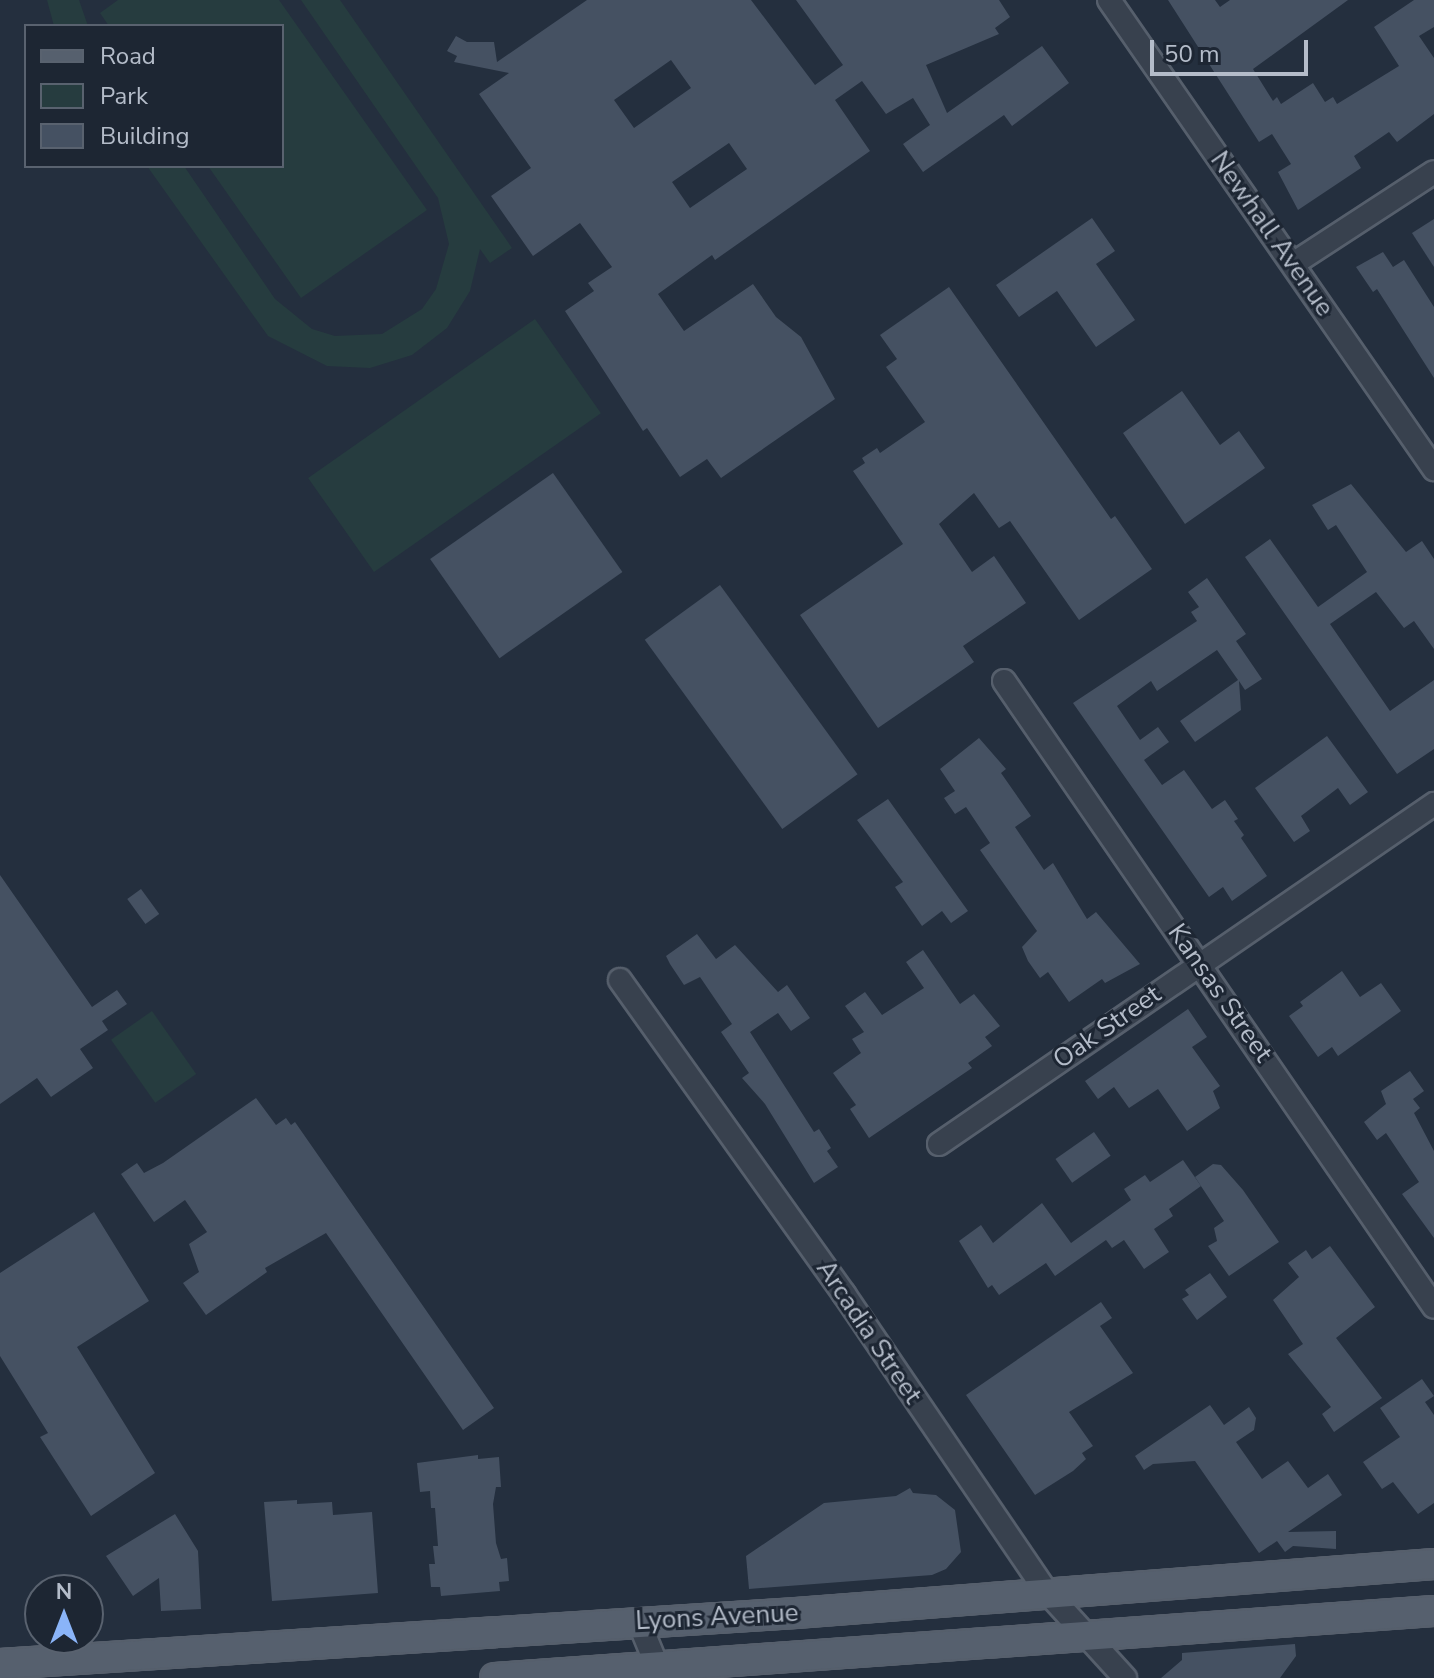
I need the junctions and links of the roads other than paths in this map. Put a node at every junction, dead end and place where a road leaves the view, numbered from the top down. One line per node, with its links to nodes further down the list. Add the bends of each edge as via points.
1 (1109, 0): 3 (street, Newhall Avenue)
2 (1434, 172): 3 (street)
3 (1293, 264): 4 (street, Newhall Avenue)
4 (1434, 469)
5 (1004, 681): 7 (street, Kansas Street)
6 (1434, 804): 7 (street, Oak Street)
7 (1199, 963): 9 (street, Oak Street); 10 (street, Kansas Street)
8 (620, 980): 12 (street, Arcadia Street, via 844,1294)
9 (939, 1144)
10 (1434, 1307)
11 (1434, 1564): 12 (main road, Lyons Avenue)
12 (1045, 1590): 14 (main road, Lyons Avenue); 15 (street, Arcadia Street)
13 (1434, 1611): 15 (main road, Lyons Avenue)
14 (639, 1622): 16 (main road, Lyons Avenue); 17 (street)
15 (1088, 1635): 17 (main road, Lyons Avenue); 19 (street, Arcadia Street)
16 (0, 1664)
17 (661, 1674): 18 (main road, Lyons Avenue)
18 (495, 1678)
19 (1125, 1678)

